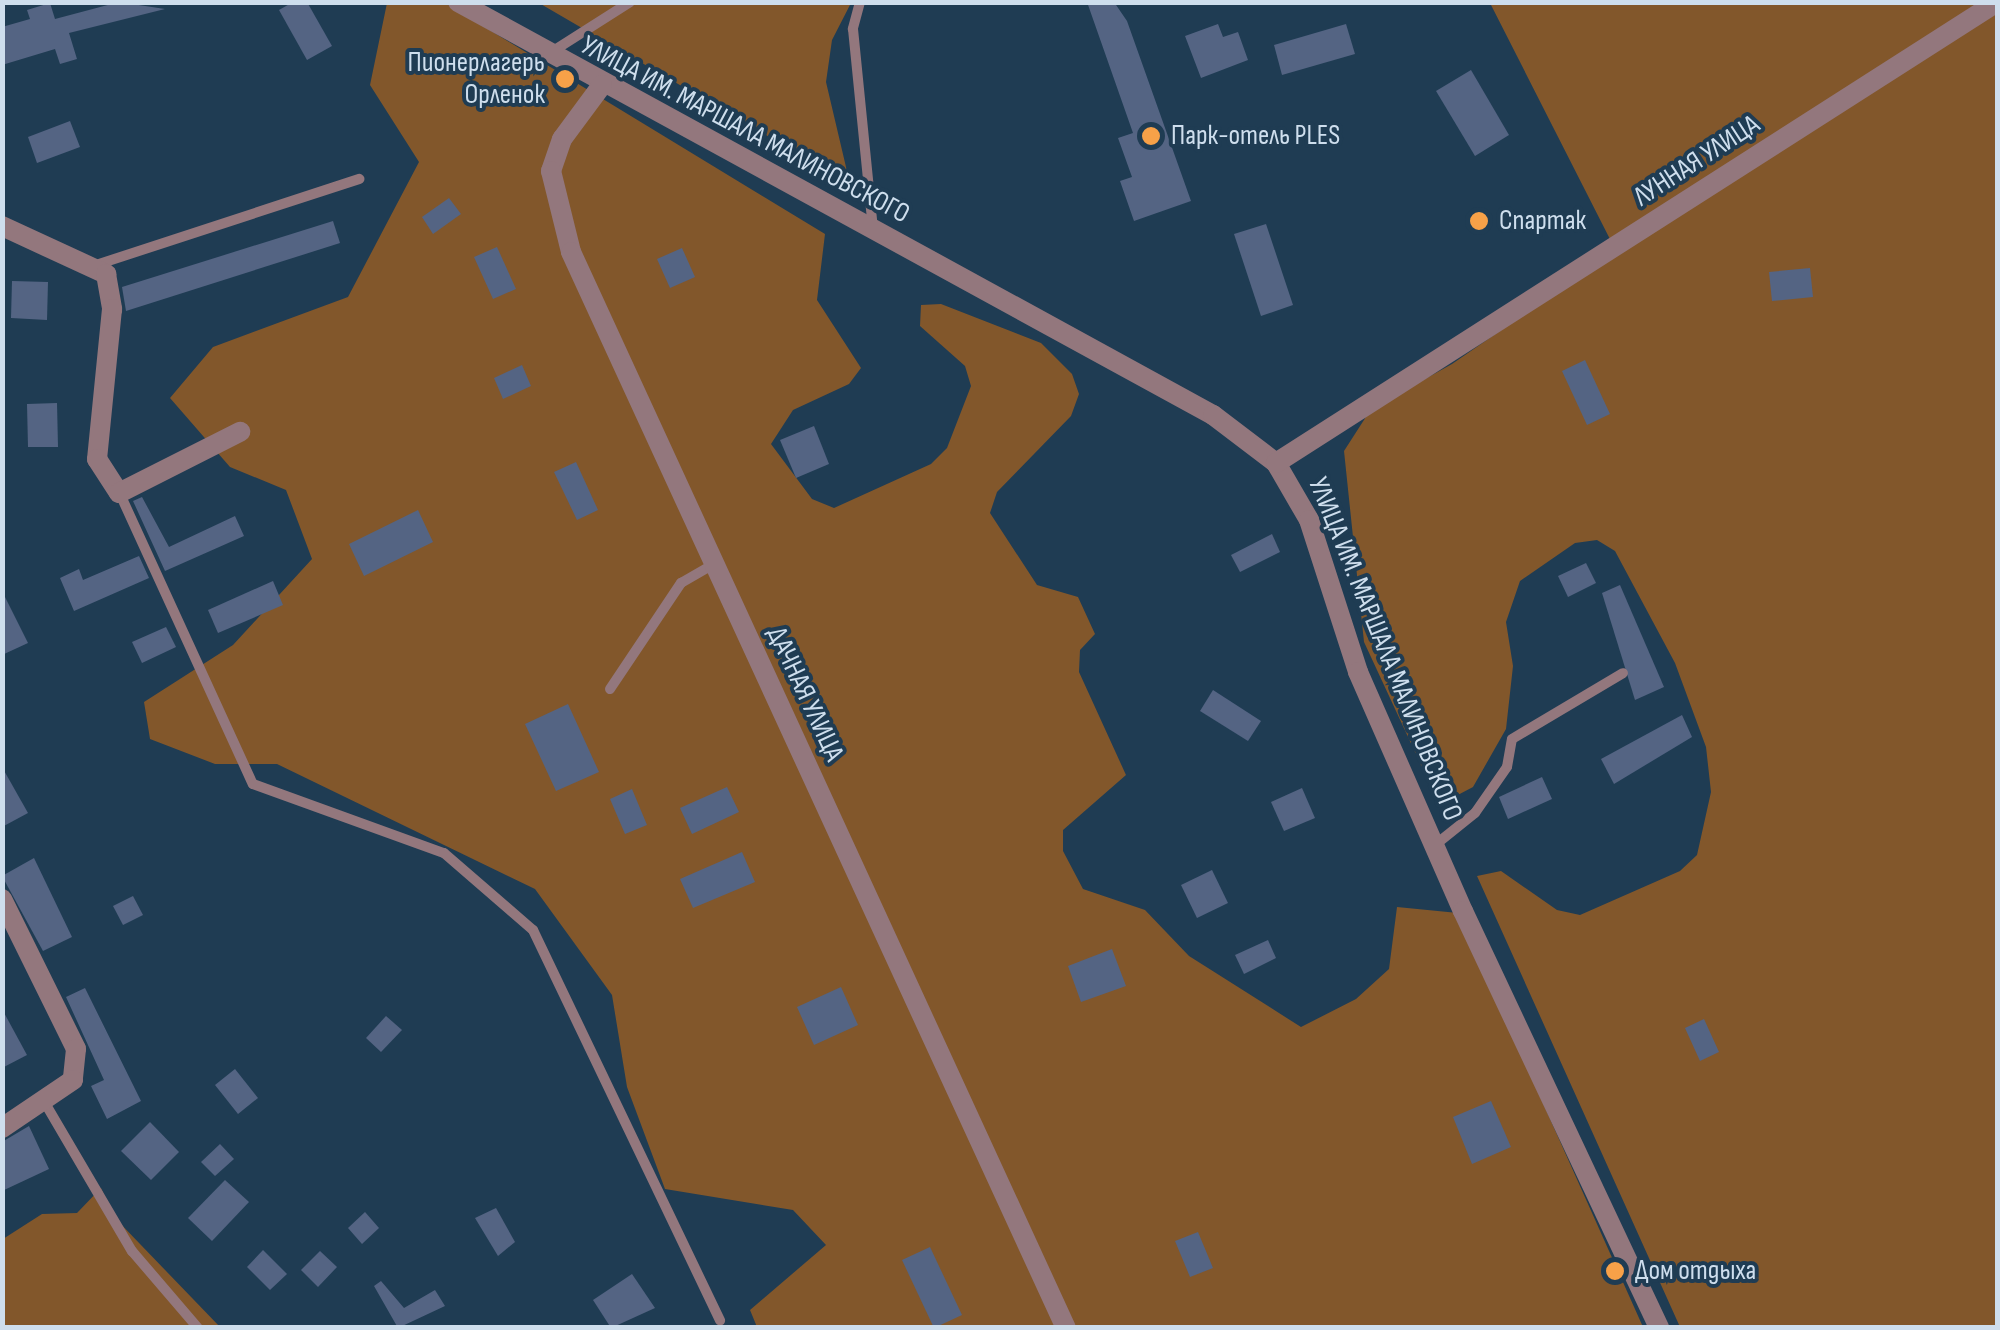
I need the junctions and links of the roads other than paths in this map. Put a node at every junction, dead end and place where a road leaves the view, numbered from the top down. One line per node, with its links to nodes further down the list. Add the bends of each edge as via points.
1 (458, 2): 5 (street, УЛИЦА ИМ. МАРШАЛА МАЛИНОВСКОГО)
2 (630, 2): 5 (lane)
3 (860, 2): 9 (lane, via 853,29)
4 (1997, 2): 12 (street, ЛУННАЯ УЛИЦА)
5 (545, 56): 6 (street, УЛИЦА ИМ. МАРШАЛА МАЛИНОВСКОГО)
6 (602, 85): 9 (street, УЛИЦА ИМ. МАРШАЛА МАЛИНОВСКОГО); 14 (street, ДАЧНАЯ УЛИЦА, via 562,138 551,170 556,205)
7 (359, 179): 10 (lane)
8 (2, 226): 10 (street)
9 (873, 229): 12 (street, УЛИЦА ИМ. МАРШАЛА МАЛИНОВСКОГО, via 1212,415)
10 (99, 264): 13 (street, via 112,310 98,459)
11 (240, 432): 13 (street)
12 (1276, 463): 17 (street, УЛИЦА ИМ. МАРШАЛА МАЛИНОВСКОГО, via 1310,520 1358,672)
13 (120, 493): 21 (lane, via 253,784 444,853 533,930)
14 (714, 564): 16 (lane, via 682,583); 23 (street, ДАЧНАЯ УЛИЦА)
15 (1623, 674): 17 (lane, via 1512,739 1507,767 1475,812)
16 (610, 689)
17 (1435, 846): 24 (street, УЛИЦА ИМ. МАРШАЛА МАЛИНОВСКОГО)
18 (2, 899): 19 (street, via 76,1049 73,1080)
19 (45, 1102): 20 (street); 22 (lane, via 132,1250)
20 (2, 1128)
21 (720, 1320)
22 (198, 1328)
23 (1066, 1328)
24 (1659, 1328)

